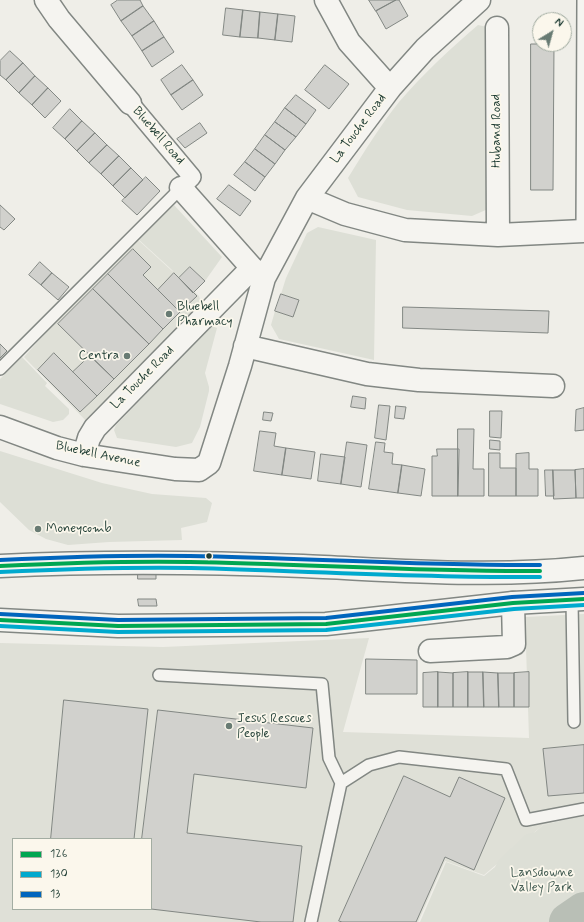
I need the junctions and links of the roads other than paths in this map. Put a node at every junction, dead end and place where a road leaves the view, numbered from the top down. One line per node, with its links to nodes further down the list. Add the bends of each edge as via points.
1 (46, 0): 7 (street, Bluebell Road)
2 (326, 0): 6 (street, via 349,42)
3 (479, 0): 6 (street, La Touche Road, via 425,49)
4 (584, 0): 10 (lane)
5 (497, 28): 11 (street, Huband Road)
6 (390, 88): 9 (street, La Touche Road)
7 (130, 103): 8 (street, Bluebell Road, via 192,177)
8 (181, 188): 12 (street); 14 (lane)
9 (307, 198): 11 (street, via 345,214 404,230); 12 (street, La Touche Road)
10 (583, 231): 11 (street)
11 (498, 235)
12 (258, 273): 13 (street, La Touche Road); 17 (street, La Touche Road, via 95,428)
13 (245, 346): 15 (street, via 367,374 419,380); 18 (street, La Touche Road, via 210,463)
14 (0, 369)
15 (553, 386)
16 (0, 427): 17 (street, Bluebell Avenue, via 57,448)
17 (84, 454): 18 (street, Bluebell Avenue, via 168,468)
18 (199, 470)
19 (0, 566): 20 (street, via 194,562 478,572)
20 (584, 568)
21 (578, 600): 22 (street); 26 (lane)
22 (513, 603): 23 (street, via 326,624 118,626); 24 (street, via 514,644 507,647)
23 (0, 620)
24 (430, 651)
25 (159, 675): 27 (lane, via 322,684 329,758)
26 (574, 722)
27 (341, 783): 28 (lane, via 369,765 398,757 506,769 526,820); 29 (lane)
28 (584, 808)
29 (311, 922)

